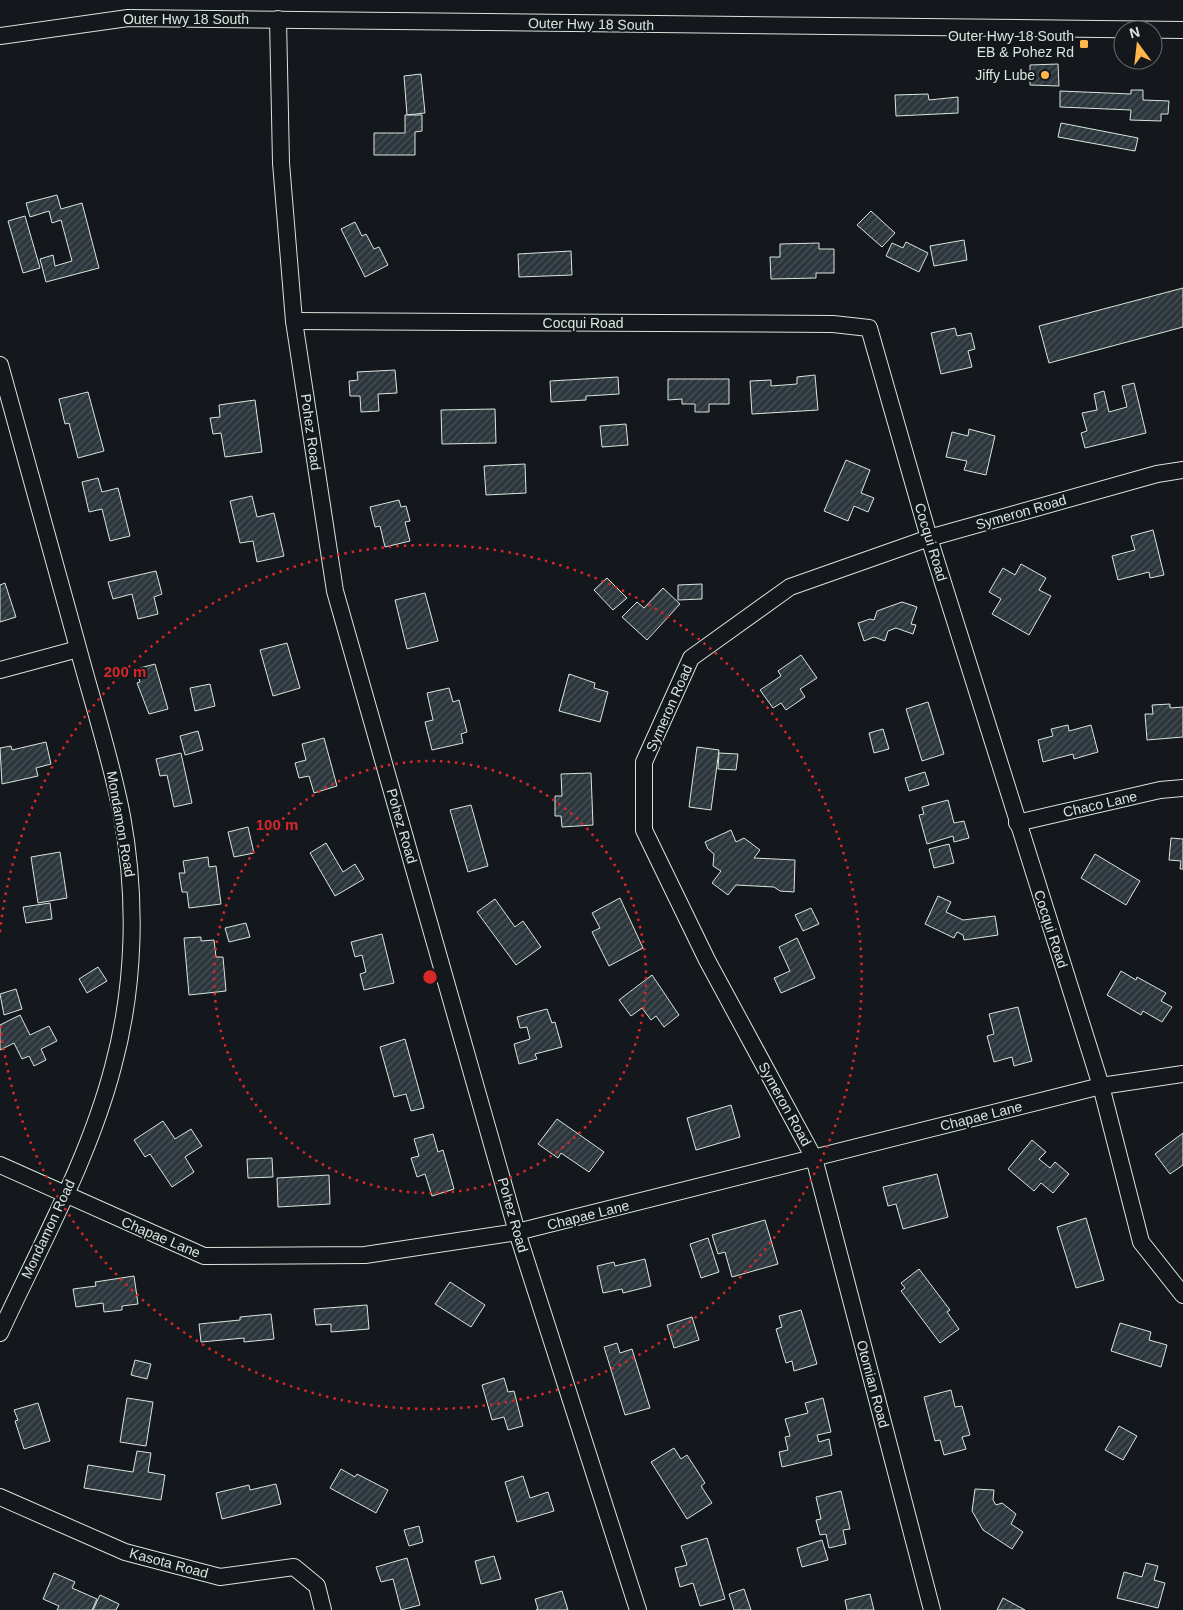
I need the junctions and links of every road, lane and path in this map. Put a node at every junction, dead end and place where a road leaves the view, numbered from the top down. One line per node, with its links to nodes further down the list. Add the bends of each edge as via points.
1 (278, 19): 2 (street, Outer Hwy 18 South); 3 (street, Outer Hwy 18 South, via 128,18); 4 (street, Pohez Road, via 281,163)
2 (1183, 30)
3 (0, 36)
4 (294, 321): 7 (street, Cocqui Road, via 823,324 869,328); 17 (street, Pohez Road, via 335,591)
5 (0, 365): 8 (street, Mondamon Road)
6 (1183, 470): 7 (street, Symeron Road, via 1158,474)
7 (929, 538): 11 (street, Cocqui Road); 14 (street, Symeron Road, via 790,586 691,658 644,762 644,830 707,960)
8 (78, 649): 9 (street); 16 (street, Mondamon Road, via 122,816 131,882 132,949 114,1066 98,1117)
9 (0, 670)
10 (1183, 788): 11 (street, Chaco Lane, via 1160,790)
11 (1017, 822): 13 (street, Cocqui Road)
12 (1183, 1074): 13 (street, Chapae Lane)
13 (1100, 1086): 14 (street, Chapae Lane); 18 (street, Cocqui Road, via 1141,1242)
14 (814, 1158): 17 (street, Chapae Lane); 23 (street, Otomian Road)
15 (0, 1166): 16 (street, Chapae Lane)
16 (64, 1195): 17 (street, Chapae Lane, via 204,1256 365,1255); 19 (street, Mondamon Road)
17 (517, 1232): 22 (street, Pohez Road)
18 (1183, 1295)
19 (0, 1333)
20 (0, 1496): 21 (street, Kasota Road, via 125,1552 220,1577 294,1567 317,1586)
21 (324, 1610)
22 (638, 1610)
23 (932, 1610)

